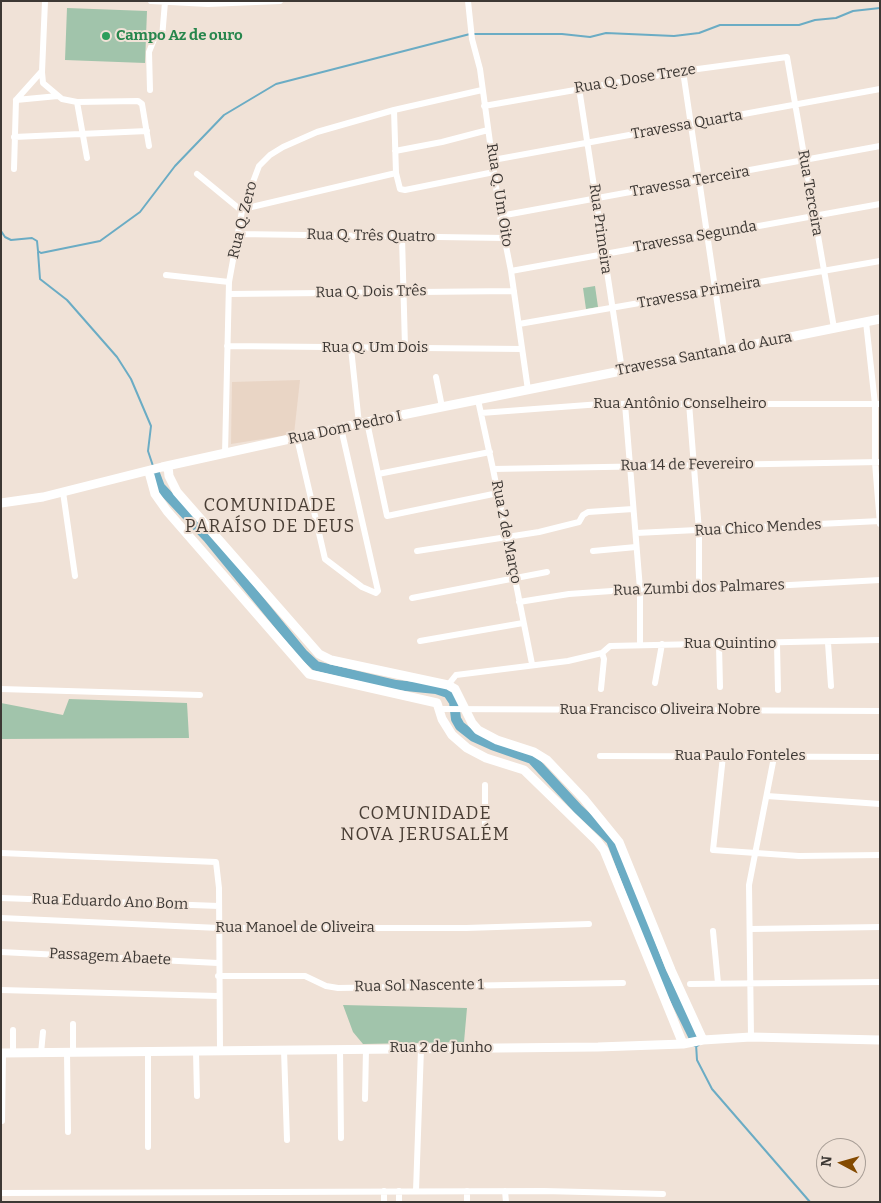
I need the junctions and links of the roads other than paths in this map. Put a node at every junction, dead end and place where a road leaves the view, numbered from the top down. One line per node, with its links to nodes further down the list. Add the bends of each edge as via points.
1 (45, 1): 8 (street)
2 (151, 1): 5 (street)
3 (280, 1): 6 (street)
4 (468, 1): 13 (street, Rua Q. Um Oito)
5 (165, 2): 6 (street); 12 (street, via 162,38 154,37 148,52)
6 (208, 2)
7 (787, 57): 9 (street, Rua Q. Dose Treze); 17 (street, Rua Terceira)
8 (42, 71): 14 (street, via 43,83); 15 (street)
9 (684, 71): 10 (street, Rua Q. Dose Treze); 20 (street)
10 (579, 88): 18 (street, Rua Q. Dose Treze); 25 (street, Rua Primeira)
11 (880, 89): 17 (street, Travessa Quarta)
12 (150, 90)
13 (482, 90): 18 (street, Rua Q. Um Oito); 19 (street, Rua Q. Zero)
14 (58, 96): 15 (street); 16 (street)
15 (16, 100): 24 (street)
16 (77, 102): 22 (street, via 138,101 142,104); 23 (street)
17 (795, 105): 20 (street, Travessa Quarta); 31 (street, Rua Terceira)
18 (484, 106): 21 (street, Rua Q. Um Oito)
19 (394, 110): 28 (street); 39 (street, Rua Q. Zero, via 317,132 270,155 256,172)
20 (692, 125): 25 (street, Travessa Quarta); 36 (street)
21 (488, 130): 28 (street); 30 (street, Rua Q. Um Oito)
22 (147, 131): 23 (street); 26 (street)
23 (83, 136): 24 (street); 29 (street)
24 (14, 137): 32 (street)
25 (588, 143): 30 (street, Travessa Quarta); 37 (street, Rua Primeira)
26 (149, 146)
27 (880, 146): 31 (street, Travessa Terceira)
28 (395, 152): 34 (street)
29 (87, 158)
30 (493, 160): 33 (street, Rua Q. Um Oito)
31 (805, 162): 36 (street, Travessa Terceira); 41 (street, Rua Terceira)
32 (14, 169)
33 (494, 172): 34 (street, via 405,190 398,186); 40 (street, Rua Q. Um Oito)
34 (396, 173): 39 (street)
35 (197, 174): 39 (street)
36 (700, 180): 37 (street, Travessa Terceira); 43 (street)
37 (596, 198): 40 (street, Travessa Terceira); 46 (street, Rua Primeira)
38 (880, 204): 41 (street, Travessa Segunda)
39 (243, 210): 42 (street, Rua Q. Zero)
40 (500, 216): 45 (street, Rua Q. Um Oito)
41 (814, 216): 43 (street, Travessa Segunda); 48 (street, Rua Terceira)
42 (238, 234): 44 (street, Rua Q. Três Quatro); 51 (street, Rua Q. Zero)
43 (708, 234): 46 (street, Travessa Segunda); 52 (street)
44 (402, 237): 45 (street, Rua Q. Três Quatro); 54 (street)
45 (505, 238): 49 (street, Rua Q. Um Oito)
46 (604, 253): 49 (street, Travessa Segunda); 56 (street, Rua Primeira)
47 (880, 261): 48 (street, Travessa Primeira)
48 (824, 270): 52 (street, Travessa Primeira); 60 (street, Rua Terceira)
49 (512, 271): 53 (street, Rua Q. Um Oito)
50 (166, 275): 51 (street)
51 (229, 282): 55 (street, Rua Q. Zero)
52 (716, 290): 56 (street, Travessa Primeira); 65 (street)
53 (514, 291): 54 (street, Rua Q. Dois Três); 59 (street, Rua Q. Um Oito)
54 (402, 292): 55 (street, Rua Q. Dois Três); 62 (street)
55 (229, 294): 61 (street, Rua Q. Zero)
56 (612, 308): 59 (street, Travessa Primeira); 66 (street, Rua Primeira)
57 (880, 319): 58 (street, Travessa Santana do Aura)
58 (866, 322): 60 (street, Travessa Santana do Aura); 72 (street)
59 (519, 324): 64 (street, Rua Q. Um Oito)
60 (834, 328): 65 (street, Travessa Santana do Aura)
61 (227, 346): 63 (street, Rua Q. Um Dois); 79 (street, Rua Q. Zero)
62 (405, 347): 63 (street, Rua Q. Um Dois); 64 (street, Rua Q. Um Dois)
63 (351, 348): 75 (street)
64 (522, 349): 68 (street, Rua Q. Um Oito)
65 (724, 349): 66 (street, Travessa Santana do Aura)
66 (622, 370): 68 (street, Travessa Santana do Aura)
67 (436, 377): 73 (street)
68 (528, 390): 69 (street, Rua Dom Pedro I)
69 (478, 400): 73 (street, Rua Dom Pedro I); 74 (street, Rua 2 de Março)
70 (689, 403): 71 (street, Rua Antônio Conselheiro); 72 (street, Rua Antônio Conselheiro); 81 (street)
71 (625, 404): 74 (street, Rua Antônio Conselheiro); 83 (street)
72 (877, 404): 80 (street)
73 (442, 407): 75 (street, Rua Dom Pedro I)
74 (481, 413): 78 (street, Rua 2 de Março)
75 (363, 423): 76 (street, Rua Dom Pedro I); 86 (street)
76 (341, 428): 77 (street, Rua Dom Pedro I); 77 (street, via 378,591 362,587 325,559)
77 (297, 438): 79 (street, Rua Dom Pedro I)
78 (490, 452): 84 (street, Rua 2 de Março); 86 (street)
79 (225, 454): 82 (street, Rua Dom Pedro I)
80 (877, 463): 81 (street, Rua 14 de Fevereiro); 91 (street)
81 (694, 465): 83 (street, Rua 14 de Fevereiro); 93 (street)
82 (165, 467): 85 (street, Rua Dom Pedro I); 118 (street, via 177,492 319,654 331,660)
83 (630, 467): 84 (street, Rua 14 de Fevereiro); 90 (street)
84 (493, 469): 88 (street, Rua 2 de Março)
85 (149, 472): 87 (street, Rua Dom Pedro I); 163 (street, via 156,494 168,511 305,670 315,676 436,703 452,735 467,748 524,770 597,841 604,850)
86 (378, 474): 88 (street, via 387,516)
87 (63, 492): 89 (street, Rua Dom Pedro I); 100 (street)
88 (498, 492): 95 (street, Rua 2 de Março)
89 (1, 504)
90 (633, 509): 94 (street); 95 (street, via 588,512 579,522)
91 (880, 522): 92 (street); 93 (street, Rua Chico Mendes)
92 (880, 526)
93 (698, 531): 94 (street, Rua Chico Mendes); 103 (street)
94 (636, 532): 96 (street)
95 (506, 539): 97 (street); 101 (street, Rua 2 de Março)
96 (636, 547): 98 (street); 104 (street)
97 (417, 551)
98 (593, 551)
99 (547, 572): 101 (street)
100 (76, 576)
101 (514, 579): 105 (street); 106 (street, Rua 2 de Março)
102 (880, 580): 103 (street, Rua Zumbi dos Palmares)
103 (699, 588): 104 (street, Rua Zumbi dos Palmares)
104 (640, 589): 106 (street, Rua Zumbi dos Palmares, via 569,594); 111 (street)
105 (412, 598)
106 (520, 602): 107 (street, Rua 2 de Março)
107 (523, 623): 109 (street); 116 (street, Rua 2 de Março)
108 (880, 640): 110 (street, Rua Quintino)
109 (420, 641)
110 (828, 642): 114 (street, Rua Quintino); 119 (street)
111 (640, 644): 112 (street, Rua Quintino); 115 (street, Rua Quintino, via 610,646)
112 (662, 644): 113 (street, Rua Quintino); 117 (street)
113 (718, 644): 114 (street, Rua Quintino); 120 (street)
114 (777, 644): 123 (street)
115 (602, 653): 116 (street, Rua Quintino, via 568,661); 122 (street)
116 (532, 664): 118 (street, Rua Quintino, via 456,675)
117 (655, 683)
118 (448, 685): 126 (street, via 455,689)
119 (831, 686)
120 (720, 687)
121 (1, 689): 124 (street)
122 (601, 689)
123 (778, 690)
124 (200, 695)
125 (441, 710): 126 (street, Rua Francisco Oliveira Nobre)
126 (462, 710): 127 (street, Rua Francisco Oliveira Nobre); 161 (street, via 486,734 547,760 615,836)
127 (880, 711)
128 (600, 756): 129 (street, Rua Paulo Fonteles)
129 (723, 756): 130 (street, Rua Paulo Fonteles); 137 (street, via 713,850)
130 (774, 757): 131 (street, Rua Paulo Fonteles); 133 (street)
131 (880, 757)
132 (485, 785): 135 (street)
133 (768, 796): 134 (street); 137 (street)
134 (880, 804)
135 (485, 834)
136 (1, 853): 140 (street, via 215,861)
137 (755, 853): 138 (street); 145 (street, via 750,885)
138 (880, 856)
139 (1, 898): 140 (street, Rua Eduardo Ano Bom)
140 (219, 906): 144 (street)
141 (1, 918): 144 (street, Rua Manoel de Oliveira)
142 (589, 924): 144 (street, Rua Manoel de Oliveira, via 466,928)
143 (880, 927): 145 (street)
144 (219, 928): 148 (street)
145 (751, 928): 153 (street)
146 (713, 932): 152 (street)
147 (1, 952): 148 (street, Passagem Abaete)
148 (218, 963): 149 (street)
149 (218, 976): 151 (street, Rua Sol Nascente 1, via 305,976 338,988); 156 (street)
150 (880, 982): 153 (street)
151 (623, 983)
152 (718, 983): 153 (street); 154 (street)
153 (752, 983): 160 (street)
154 (690, 984)
155 (1, 990): 156 (street)
156 (218, 996): 166 (street)
157 (73, 1024): 171 (street)
158 (14, 1030): 173 (street)
159 (43, 1032): 174 (street)
160 (751, 1037): 161 (street, Rua 2 de Junho); 162 (street, Rua 2 de Junho)
161 (703, 1040): 163 (street, Rua 2 de Junho)
162 (880, 1040)
163 (683, 1044): 164 (street, Rua 2 de Junho)
164 (421, 1048): 165 (street, Rua 2 de Junho); 184 (street)
165 (366, 1049): 168 (street, Rua 2 de Junho); 176 (street)
166 (220, 1050): 167 (street, Rua 2 de Junho); 170 (street, Rua 2 de Junho)
167 (284, 1050): 168 (street, Rua 2 de Junho); 180 (street)
168 (340, 1050): 179 (street)
169 (148, 1051): 170 (street, Rua 2 de Junho); 171 (street, Rua 2 de Junho); 181 (street)
170 (196, 1051): 175 (street)
171 (70, 1052): 174 (street, Rua 2 de Junho); 178 (street)
172 (2, 1053): 173 (street, Rua 2 de Junho); 177 (street)
173 (13, 1053): 174 (street, Rua 2 de Junho)
174 (41, 1053)
175 (197, 1096)
176 (365, 1098)
177 (2, 1120)
178 (68, 1132)
179 (341, 1138)
180 (287, 1140)
181 (148, 1147)
182 (384, 1191): 183 (street); 187 (street); 189 (street)
183 (399, 1191): 184 (street); 190 (street)
184 (416, 1191): 185 (street)
185 (466, 1191): 186 (street); 191 (street)
186 (506, 1191): 188 (street); 192 (street)
187 (1, 1193)
188 (664, 1194)
189 (384, 1202)
190 (399, 1202)
191 (467, 1202)
192 (506, 1202)

